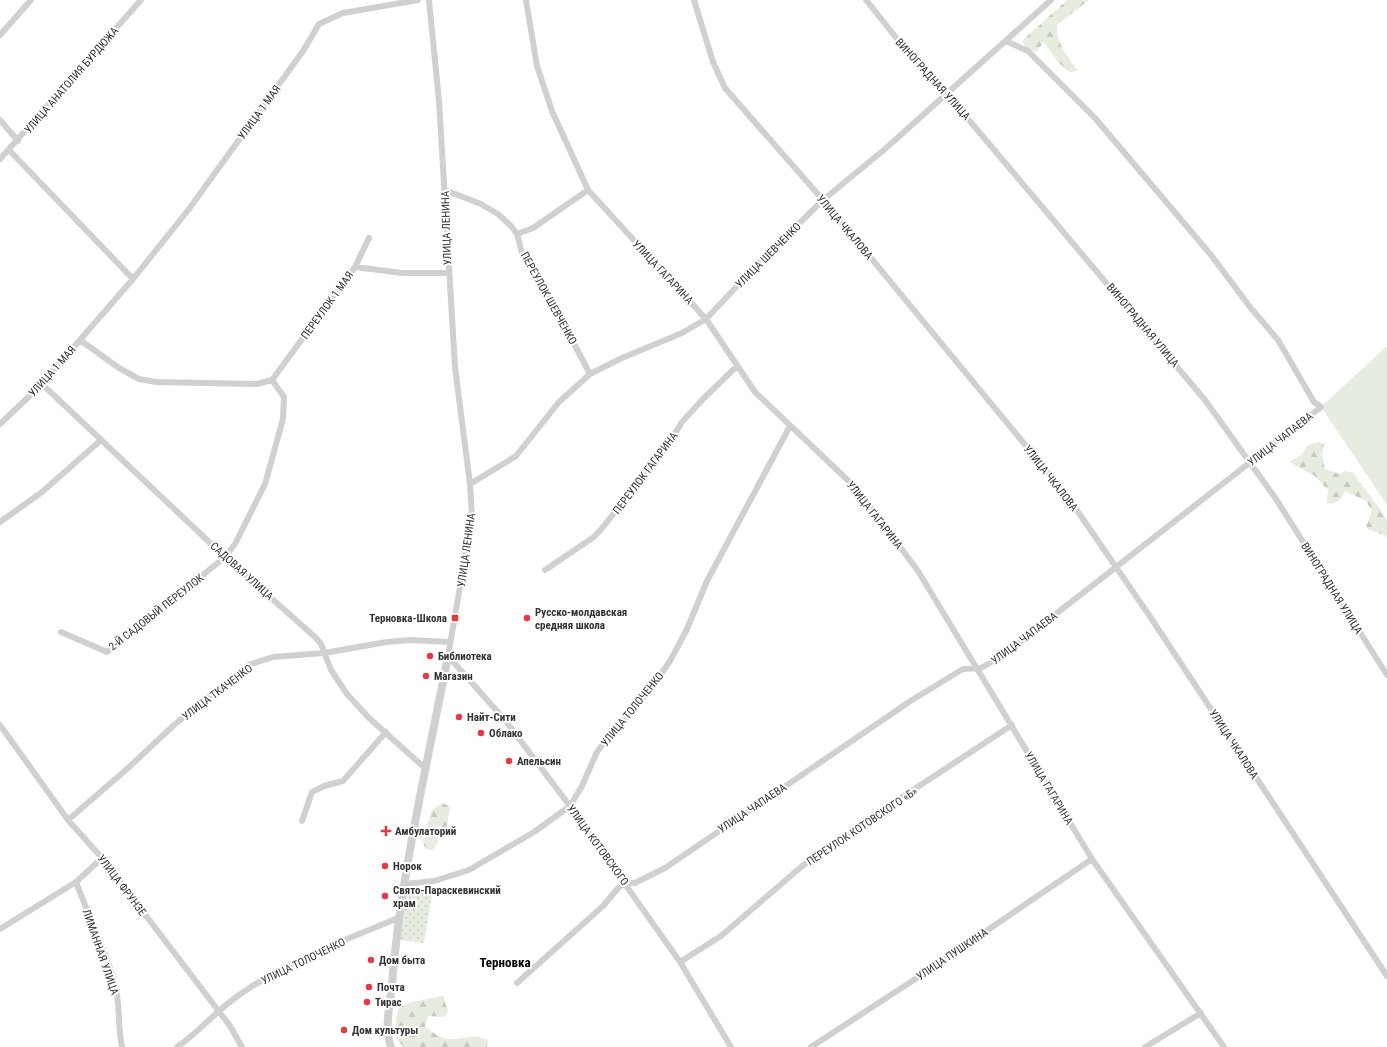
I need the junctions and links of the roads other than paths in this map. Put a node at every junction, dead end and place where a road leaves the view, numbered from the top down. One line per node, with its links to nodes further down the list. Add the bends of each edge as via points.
1 (31, 0): 9 (street)
2 (140, 0): 13 (street, УЛИЦА АНАТОЛИЯ БУРДЮЖА)
3 (418, 0): 23 (street, УЛИЦА 1 МАЯ, via 343,13 319,24 303,51 189,209)
4 (429, 0): 16 (street, УЛИЦА ЛЕНИНА)
5 (526, 0): 17 (street, УЛИЦА ГАГАРИНА, via 537,66 552,111)
6 (694, 0): 18 (street, УЛИЦА ЧКАЛОВА, via 713,62 725,88)
7 (866, 0): 11 (street, ВИНОГРАДНАЯ УЛИЦА, via 902,45)
8 (1051, 0): 10 (street, УЛИЦА ШЕВЧЕНКО)
9 (0, 35)
10 (1006, 41): 11 (street, УЛИЦА ШЕВЧЕНКО); 33 (street, УЛИЦА ЧАПАЕВА, via 1028,51 1095,118 1211,255 1278,340 1314,402 1321,407)
11 (947, 94): 18 (street, УЛИЦА ШЕВЧЕНКО); 33 (street, ВИНОГРАДНАЯ УЛИЦА, via 1205,400)
12 (0, 120): 13 (street)
13 (18, 141): 14 (street, УЛИЦА АНАТОЛИЯ БУРДЮЖА)
14 (9, 150): 15 (street, УЛИЦА АНАТОЛИЯ БУРДЮЖА); 23 (street)
15 (0, 159)
16 (445, 190): 19 (street, via 481,204 498,214); 22 (street, УЛИЦА ЛЕНИНА)
17 (588, 190): 19 (street, via 533,228); 24 (street, УЛИЦА ГАГАРИНА)
18 (823, 200): 24 (street, УЛИЦА ШЕВЧЕНКО); 37 (street, УЛИЦА ЧКАЛОВА, via 1065,493)
19 (518, 234): 27 (street, ПЕРЕУЛОК ШЕВЧЕНКО, via 522,253 540,280)
20 (369, 238): 21 (street)
21 (355, 267): 22 (street, ПЕРЕУЛОК 1 МАЯ, via 402,273); 28 (street, ПЕРЕУЛОК 1 МАЯ)
22 (448, 273): 34 (street, УЛИЦА ЛЕНИНА, via 455,367)
23 (133, 278): 25 (street, УЛИЦА 1 МАЯ)
24 (706, 319): 26 (street, УЛИЦА ГАГАРИНА); 27 (street, УЛИЦА ШЕВЧЕНКО, via 682,333)
25 (80, 340): 28 (street, via 139,379 156,382 258,384); 29 (street, УЛИЦА 1 МАЯ)
26 (737, 366): 31 (street, УЛИЦА ГАГАРИНА, via 755,392); 38 (street, ПЕРЕУЛОК ГАГАРИНА, via 682,422 660,455 594,537)
27 (590, 374): 34 (street, УЛИЦА ШЕВЧЕНКО, via 559,402 516,456)
28 (272, 380): 36 (street, via 284,397 283,419 265,484)
29 (42, 384): 30 (street, УЛИЦА 1 МАЯ); 32 (street, САДОВАЯ УЛИЦА)
30 (0, 424)
31 (790, 426): 43 (street, УЛИЦА ГАГАРИНА, via 857,489 918,571); 49 (street, УЛИЦА ТОЛОЧЕНКО, via 707,582 670,661 649,691 597,752)
32 (101, 440): 35 (street, via 42,492); 36 (street, САДОВАЯ УЛИЦА)
33 (1249, 463): 37 (street, УЛИЦА ЧАПАЕВА); 44 (street, ВИНОГРАДНАЯ УЛИЦА, via 1276,499)
34 (470, 484): 40 (street, УЛИЦА ЛЕНИНА, via 470,534)
35 (0, 522)
36 (225, 557): 39 (street, 2-Й САДОВЫЙ ПЕРЕУЛОК, via 107,652); 41 (street, САДОВАЯ УЛИЦА, via 316,638)
37 (1116, 568): 43 (street, УЛИЦА ЧАПАЕВА, via 1002,656); 60 (street, УЛИЦА ЧКАЛОВА)
38 (545, 570)
39 (61, 632)
40 (450, 642): 41 (street, УЛИЦА ТКАЧЕНКО, via 386,642); 42 (street, УЛИЦА ЛЕНИНА)
41 (324, 653): 47 (street, САДОВАЯ УЛИЦА, via 331,670 347,694); 50 (street, УЛИЦА ТКАЧЕНКО, via 273,657 248,665 174,725)
42 (448, 656): 48 (street, УЛИЦА ЛЕНИНА); 49 (street, УЛИЦА КОТОВСКОГО, via 504,719)
43 (976, 668): 46 (street, УЛИЦА ГАГАРИНА); 55 (street, УЛИЦА ЧАПАЕВА, via 963,669 912,700 665,868)
44 (1387, 675)
45 (0, 724): 50 (street, УЛИЦА ФРУНЗЕ)
46 (1012, 725): 53 (street, УЛИЦА ГАГАРИНА); 59 (street, ПЕРЕУЛОК КОТОВСКОГО «Б», via 840,838 800,867 721,936)
47 (386, 732): 48 (street, САДОВАЯ УЛИЦА); 51 (street, via 343,782 324,786 312,792)
48 (426, 769): 56 (street, УЛИЦА ЛЕНИНА)
49 (570, 806): 55 (street, УЛИЦА КОТОВСКОГО); 56 (street, УЛИЦА ТОЛОЧЕНКО, via 534,832 469,870 434,880)
50 (68, 820): 52 (street, УЛИЦА ФРУНЗЕ)
51 (302, 821)
52 (102, 858): 54 (street); 62 (street, УЛИЦА ФРУНЗЕ)
53 (1092, 859): 63 (street, УЛИЦА ГАГАРИНА); 69 (street, УЛИЦА ПУШКИНА)
54 (76, 882): 58 (street); 64 (street, ЛИМАННАЯ УЛИЦА, via 114,980 119,1003 119,1033)
55 (626, 883): 59 (street, УЛИЦА КОТОВСКОГО); 61 (street)
56 (405, 884): 57 (street, УЛИЦА ЛЕНИНА)
57 (398, 918): 62 (street, УЛИЦА ТОЛОЧЕНКО, via 284,968 234,998); 67 (street, УЛИЦА ЛЕНИНА, via 389,1014 388,1037)
58 (0, 929)
59 (680, 962): 68 (street, УЛИЦА КОТОВСКОГО)
60 (1387, 976)
61 (517, 983)
62 (219, 1012): 65 (street, УЛИЦА ТОЛОЧЕНКО); 66 (street, УЛИЦА ФРУНЗЕ)
63 (1200, 1013): 70 (street); 71 (street, УЛИЦА ГАГАРИНА)
64 (122, 1047)
65 (177, 1047)
66 (242, 1047)
67 (392, 1047)
68 (731, 1047)
69 (811, 1047)
70 (1144, 1047)
71 (1224, 1047)

